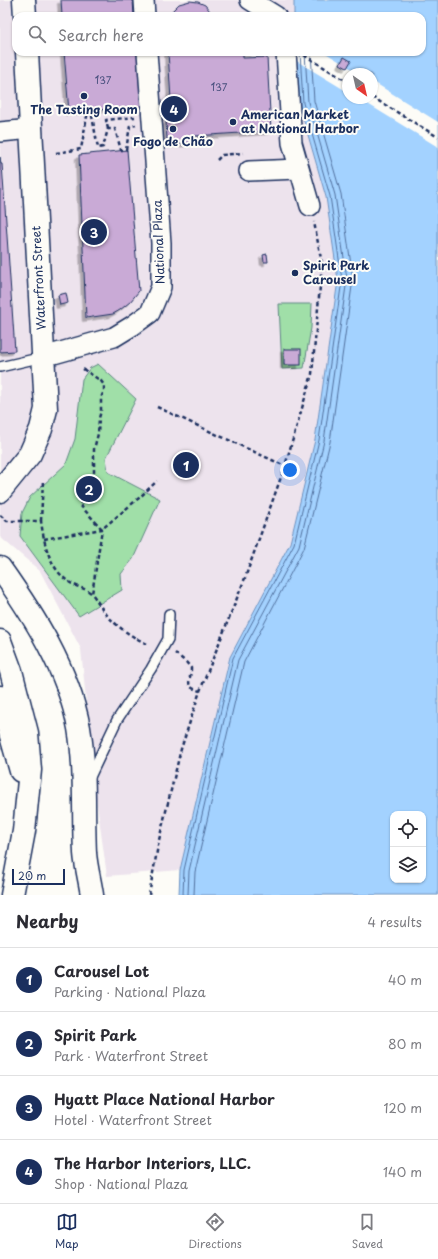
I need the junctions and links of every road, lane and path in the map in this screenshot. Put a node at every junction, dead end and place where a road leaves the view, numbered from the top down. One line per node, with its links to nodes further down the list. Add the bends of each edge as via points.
1 (24, 0): 4 (main road)
2 (144, 0): 5 (street)
3 (250, 0): 6 (street)
4 (25, 12)
5 (145, 12)
6 (270, 12)
7 (27, 56): 15 (main road, Waterfront Street)
8 (147, 56): 24 (street, National Plaza, via 161,242 161,287 150,313 114,337)
9 (286, 56): 22 (street, via 292,143)
10 (305, 56): 11 (path)
11 (342, 78)
12 (378, 101): 18 (path)
13 (136, 117): 16 (path, via 106,120)
14 (136, 125): 16 (path, via 130,126 126,150 121,150 115,129)
15 (32, 129): 17 (street); 24 (main road, Waterfront Street)
16 (108, 130): 19 (path, via 103,147 98,148 92,116 87,116 81,149)
17 (0, 132)
18 (438, 137)
19 (56, 153)
20 (217, 160): 21 (path, via 222,155 242,153)
21 (249, 163): 22 (street)
22 (299, 169): 23 (street)
23 (310, 206): 28 (path, via 322,264 318,322 312,374)
24 (43, 357): 25 (lane); 31 (main road, Waterfront Street, via 46,409 41,429 30,454)
25 (0, 367)
26 (83, 369): 34 (path, via 101,381 104,391 94,449 93,483 89,494 79,504)
27 (157, 408): 28 (path)
28 (285, 466): 41 (path)
29 (43, 480): 33 (path)
30 (157, 481): 34 (path)
31 (0, 491)
32 (0, 515): 33 (path, via 8,522)
33 (41, 520): 35 (path)
34 (102, 529): 35 (path); 37 (path)
35 (44, 539): 37 (path, via 50,558 62,577)
36 (0, 568): 43 (main road, via 45,638 68,687 78,727)
37 (92, 594): 40 (path, via 117,626 129,635)
38 (169, 614): 40 (lane, via 168,639)
39 (0, 641): 44 (main road, via 28,733 30,770)
40 (162, 649): 41 (path, via 169,650 186,662 191,668 190,686); 43 (lane, via 117,720)
41 (200, 692): 47 (path, via 181,749 159,840)
42 (0, 697): 44 (main road)
43 (84, 789): 46 (main road, via 85,854)
44 (27, 793): 45 (main road, via 24,831)
45 (12, 895)
46 (92, 895)
47 (149, 895)

